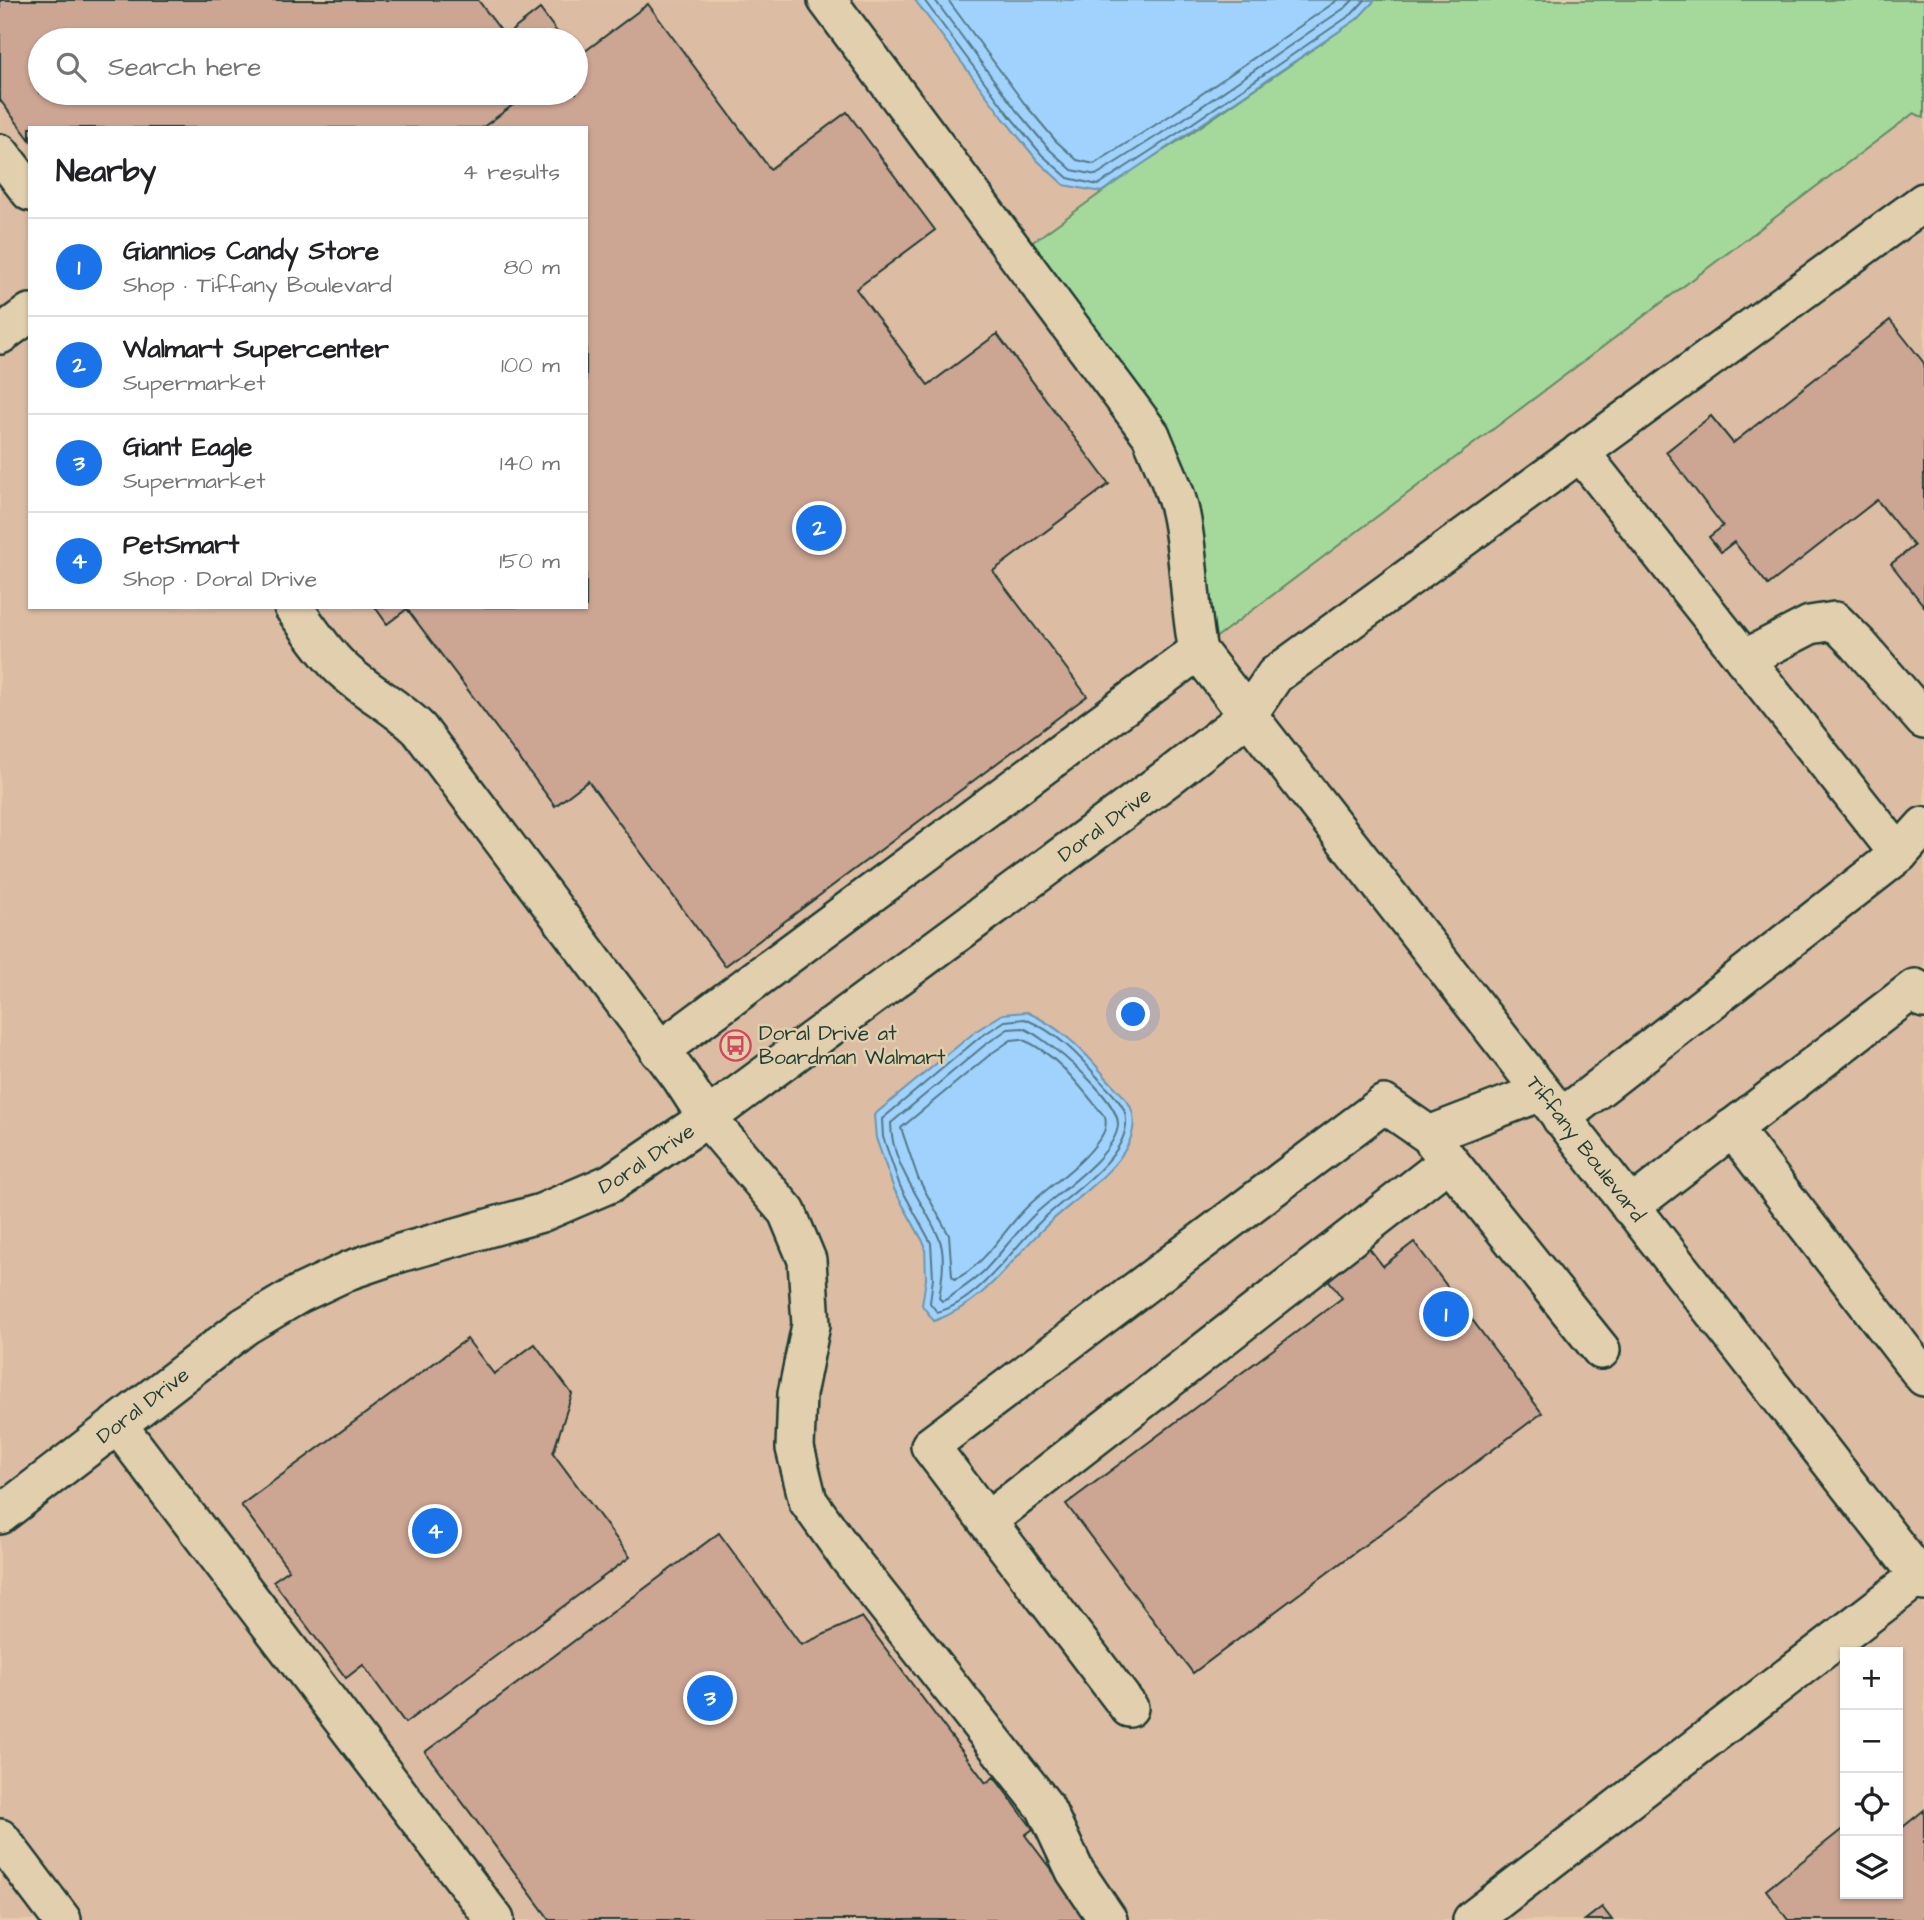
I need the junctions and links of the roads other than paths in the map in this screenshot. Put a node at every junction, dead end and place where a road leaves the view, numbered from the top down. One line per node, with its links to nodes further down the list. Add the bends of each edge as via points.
1 (827, 0): 9 (street, via 1151,435 1181,513)
2 (0, 153): 3 (street)
3 (28, 189)
4 (1924, 202): 7 (street, Doral Drive)
5 (28, 314): 6 (street)
6 (0, 335)
7 (1580, 452): 10 (street); 11 (street, Doral Drive, via 1275,675)
8 (295, 609): 16 (street, via 337,664 419,729)
9 (1198, 651): 11 (street, Tiffany Boulevard); 16 (street)
10 (1744, 659): 12 (street, via 1810,625 1835,621); 14 (street)
11 (1247, 716): 17 (street, Tiffany Boulevard); 18 (street, Doral Drive)
12 (1924, 720)
13 (1924, 826): 14 (street)
14 (1899, 854): 17 (street)
15 (1921, 981): 19 (street)
16 (659, 1051): 18 (street)
17 (1551, 1105): 20 (street); 21 (street, Tiffany Boulevard)
18 (706, 1118): 24 (street, Doral Drive, via 611,1183 541,1213 349,1270 299,1294 245,1326); 32 (street, via 788,1212 807,1260 811,1325 797,1394 794,1448 808,1501 1045,1807 1075,1871)
19 (1732, 1128): 21 (street); 23 (street)
20 (1439, 1148): 22 (street); 26 (street); 26 (street, via 1384,1104 930,1446)
21 (1630, 1207): 27 (street, Tiffany Boulevard)
22 (1601, 1350)
23 (1924, 1377)
24 (117, 1424): 25 (street, Doral Drive); 31 (street)
25 (0, 1515)
26 (987, 1521): 28 (street)
27 (1922, 1577): 33 (street)
28 (1129, 1708)
29 (0, 1838): 30 (street)
30 (62, 1920)
31 (495, 1920)
32 (1108, 1920)
33 (1472, 1920)

